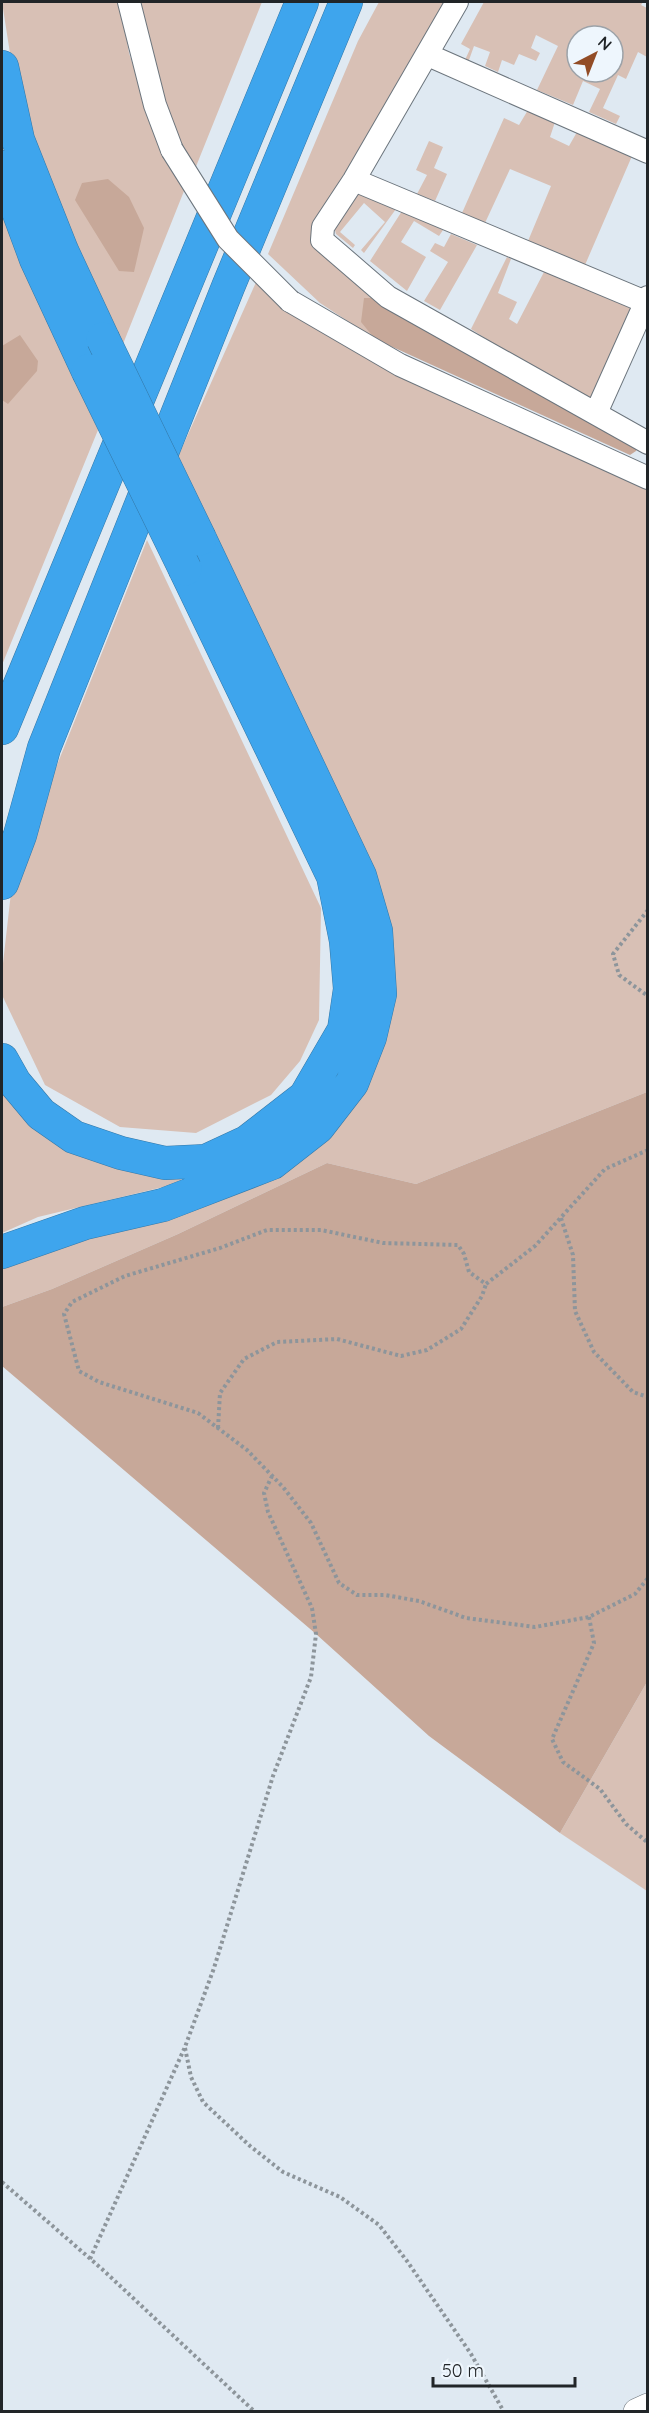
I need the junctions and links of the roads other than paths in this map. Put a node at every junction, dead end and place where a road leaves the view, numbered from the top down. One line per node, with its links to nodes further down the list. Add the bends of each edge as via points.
1 (129, 2): 15 (street, bridge, via 155,105 172,150 228,239 290,301 400,365)
2 (302, 2): 16 (highway)
3 (346, 2): 11 (highway)
4 (368, 2): 11 (highway, via 327,77 279,191)
5 (457, 2): 6 (street)
6 (428, 55): 8 (street); 10 (street)
7 (2, 67): 21 (highway, bridge, via 18,140 62,251 360,876 376,931 380,994 370,1038 352,1083 318,1127 272,1163 163,1205 85,1223)
8 (648, 152)
9 (2, 167): 20 (highway, bridge, via 36,259 88,371 333,876 346,941 350,989 344,1030 305,1097 247,1142 206,1161 165,1163 74,1137 41,1114)
10 (354, 180): 12 (street); 13 (street, via 323,227 322,240 388,297)
11 (259, 215): 17 (highway)
12 (647, 301): 13 (street)
13 (596, 413): 14 (street)
14 (648, 443)
15 (648, 478)
16 (2, 728)
17 (44, 748): 18 (highway); 19 (highway)
18 (2, 825)
19 (2, 883)
20 (2, 1060)
21 (2, 1252)
22 (648, 2407): 23 (street)
23 (637, 2412)

